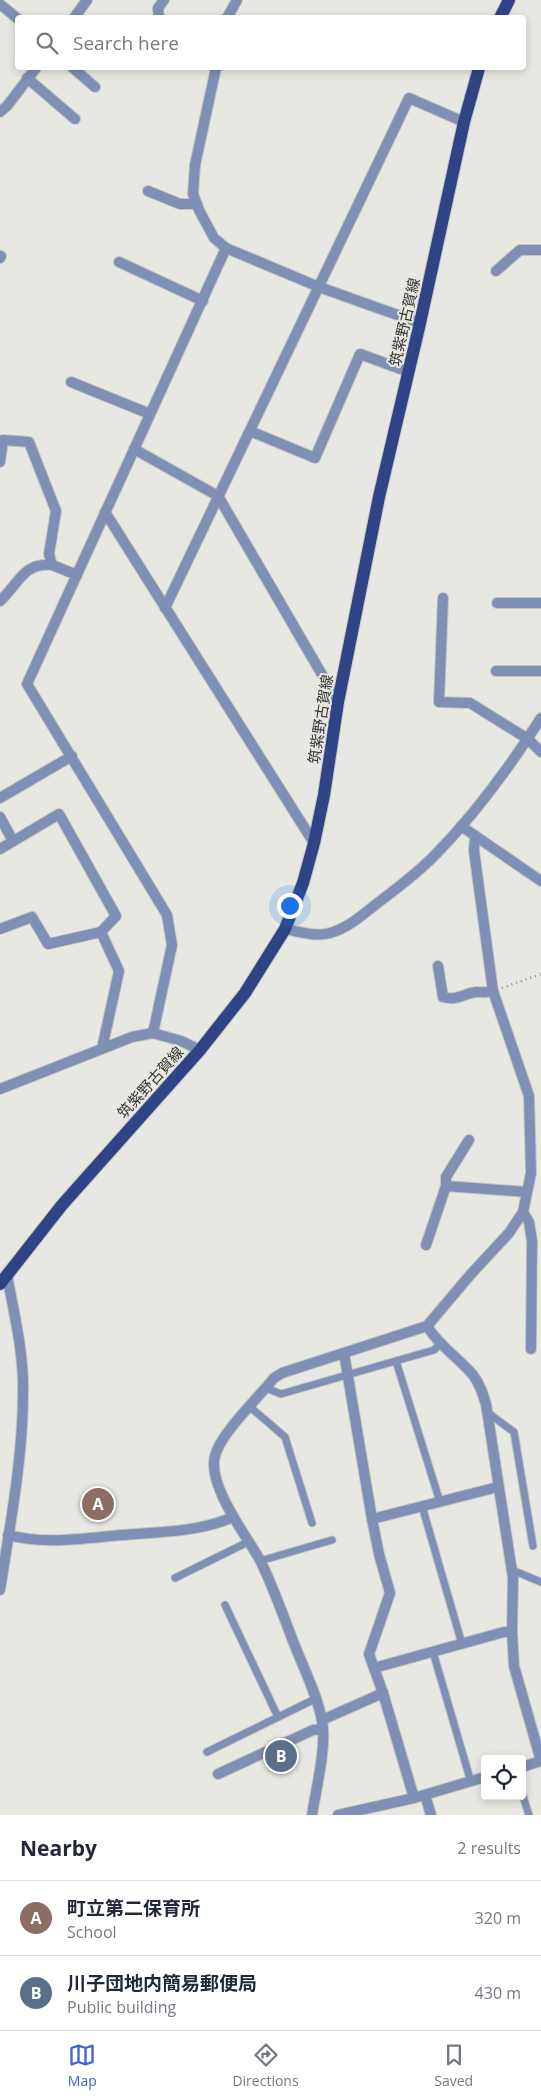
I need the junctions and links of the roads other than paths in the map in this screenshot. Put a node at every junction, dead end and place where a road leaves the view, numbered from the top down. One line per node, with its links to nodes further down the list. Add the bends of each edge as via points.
1 (87, 0): 6 (street)
2 (164, 0): 7 (street, via 158,8)
3 (237, 0): 8 (street)
4 (509, 0): 9 (main road)
5 (0, 4): 10 (street)
6 (76, 15)
7 (158, 15)
8 (229, 15)
9 (502, 15)
10 (15, 16)
11 (34, 70): 15 (street)
12 (75, 70): 16 (street)
13 (216, 70): 21 (street, via 195,165 193,194)
14 (478, 70): 19 (main road, 筑紫野古賀線)
15 (28, 78): 17 (street); 18 (street)
16 (95, 87)
17 (0, 112)
18 (75, 120)
19 (464, 122): 26 (street, via 409,98); 28 (main road, 筑紫野古賀線)
20 (148, 191): 21 (street, via 180,204)
21 (197, 204): 22 (street, via 214,238)
22 (226, 248): 26 (street); 27 (street)
23 (541, 250): 25 (street, via 520,250)
24 (119, 262): 27 (street)
25 (496, 271)
26 (319, 287): 28 (street); 32 (street)
27 (203, 302): 31 (street)
28 (420, 323): 29 (main road, 筑紫野古賀線)
29 (409, 372): 32 (street, via 360,354 315,458); 46 (main road, 筑紫野古賀線, via 379,497)
30 (71, 382): 31 (street)
31 (150, 414): 33 (street)
32 (250, 431): 35 (street)
33 (134, 449): 35 (street); 36 (street)
34 (0, 462): 37 (street, via 3,440 29,442 56,511 50,554)
35 (218, 496): 43 (street); 46 (street)
36 (105, 512): 38 (street); 43 (street)
37 (52, 565): 38 (street); 40 (street, via 42,564 26,570)
38 (77, 574): 50 (street, via 28,684)
39 (443, 598): 48 (street, via 439,702 470,703)
40 (0, 601)
41 (497, 603): 42 (street)
42 (541, 603)
43 (165, 608): 56 (street)
44 (496, 671): 45 (street)
45 (541, 671)
46 (338, 702): 56 (main road, 筑紫野古賀線)
47 (541, 718): 48 (street)
48 (528, 739): 49 (street); 53 (street)
49 (541, 752)
50 (72, 756): 51 (street); 64 (street, via 167,915 172,945)
51 (0, 798)
52 (0, 817): 55 (street)
53 (461, 826): 54 (street); 60 (street, via 399,888 345,928 328,934)
54 (474, 837): 58 (street); 63 (street)
55 (13, 841): 57 (street); 61 (street, via 59,814 116,916)
56 (314, 843): 60 (main road, 筑紫野古賀線)
57 (0, 849)
58 (541, 881)
59 (0, 929): 61 (street, via 32,917 48,944)
60 (285, 930): 66 (main road, 筑紫野古賀線, via 245,993)
61 (101, 932): 65 (street, via 119,971)
62 (438, 966): 63 (street, via 443,997 453,1000 477,992)
63 (493, 991): 70 (street, via 529,1096 531,1173)
64 (153, 1033): 66 (street); 67 (street, via 132,1037)
65 (103, 1044)
66 (200, 1050): 74 (main road, 筑紫野古賀線, via 62,1205)
67 (0, 1089)
68 (470, 1140): 69 (street, via 446,1177)
69 (446, 1186): 70 (street); 72 (street)
70 (527, 1192): 71 (street)
71 (523, 1212): 73 (street); 75 (street, via 509,1234)
72 (426, 1245)
73 (536, 1247): 77 (street)
74 (3, 1280): 90 (street, via 20,1345 23,1392)
75 (427, 1326): 76 (street); 78 (street)
76 (440, 1344): 79 (lane, via 434,1350); 83 (street, via 473,1376)
77 (531, 1349)
78 (344, 1353): 80 (street); 81 (street, via 282,1373)
79 (396, 1362): 80 (lane); 85 (lane)
80 (348, 1376): 81 (lane, via 281,1394); 88 (street)
81 (266, 1388): 82 (street)
82 (250, 1407): 87 (street, via 219,1444 214,1458 214,1470); 89 (lane, via 285,1437)
83 (488, 1412): 84 (street); 93 (lane, via 514,1432)
84 (498, 1486): 85 (street); 95 (street)
85 (440, 1502): 86 (street)
86 (422, 1506): 88 (street); 101 (lane)
87 (233, 1517): 90 (street, via 197,1527 147,1533 63,1539 22,1539); 92 (street)
88 (372, 1520): 103 (street, via 390,1593 369,1654)
89 (312, 1523)
90 (8, 1535): 98 (street)
91 (332, 1540): 94 (lane)
92 (248, 1542): 94 (street); 96 (lane)
93 (533, 1546)
94 (260, 1561): 105 (street)
95 (512, 1570): 97 (lane); 100 (street)
96 (176, 1578)
97 (541, 1582)
98 (0, 1590)
99 (225, 1605): 106 (lane)
100 (512, 1632): 101 (street); 109 (street, via 514,1666)
101 (462, 1644): 102 (street)
102 (433, 1652): 103 (street); 113 (lane)
103 (374, 1668): 104 (street)
104 (383, 1693): 107 (street); 115 (street)
105 (315, 1699): 106 (lane); 107 (street)
106 (278, 1717): 108 (lane)
107 (322, 1725): 111 (street); 117 (street)
108 (207, 1752)
109 (541, 1761): 110 (street)
110 (526, 1766)
111 (218, 1774)
112 (481, 1779): 113 (street)
113 (471, 1782): 114 (street)
114 (425, 1795): 115 (street); 119 (street)
115 (414, 1798): 118 (street)
116 (524, 1800): 120 (lane)
117 (312, 1815)
118 (338, 1815)
119 (431, 1815)
120 (529, 1815)

